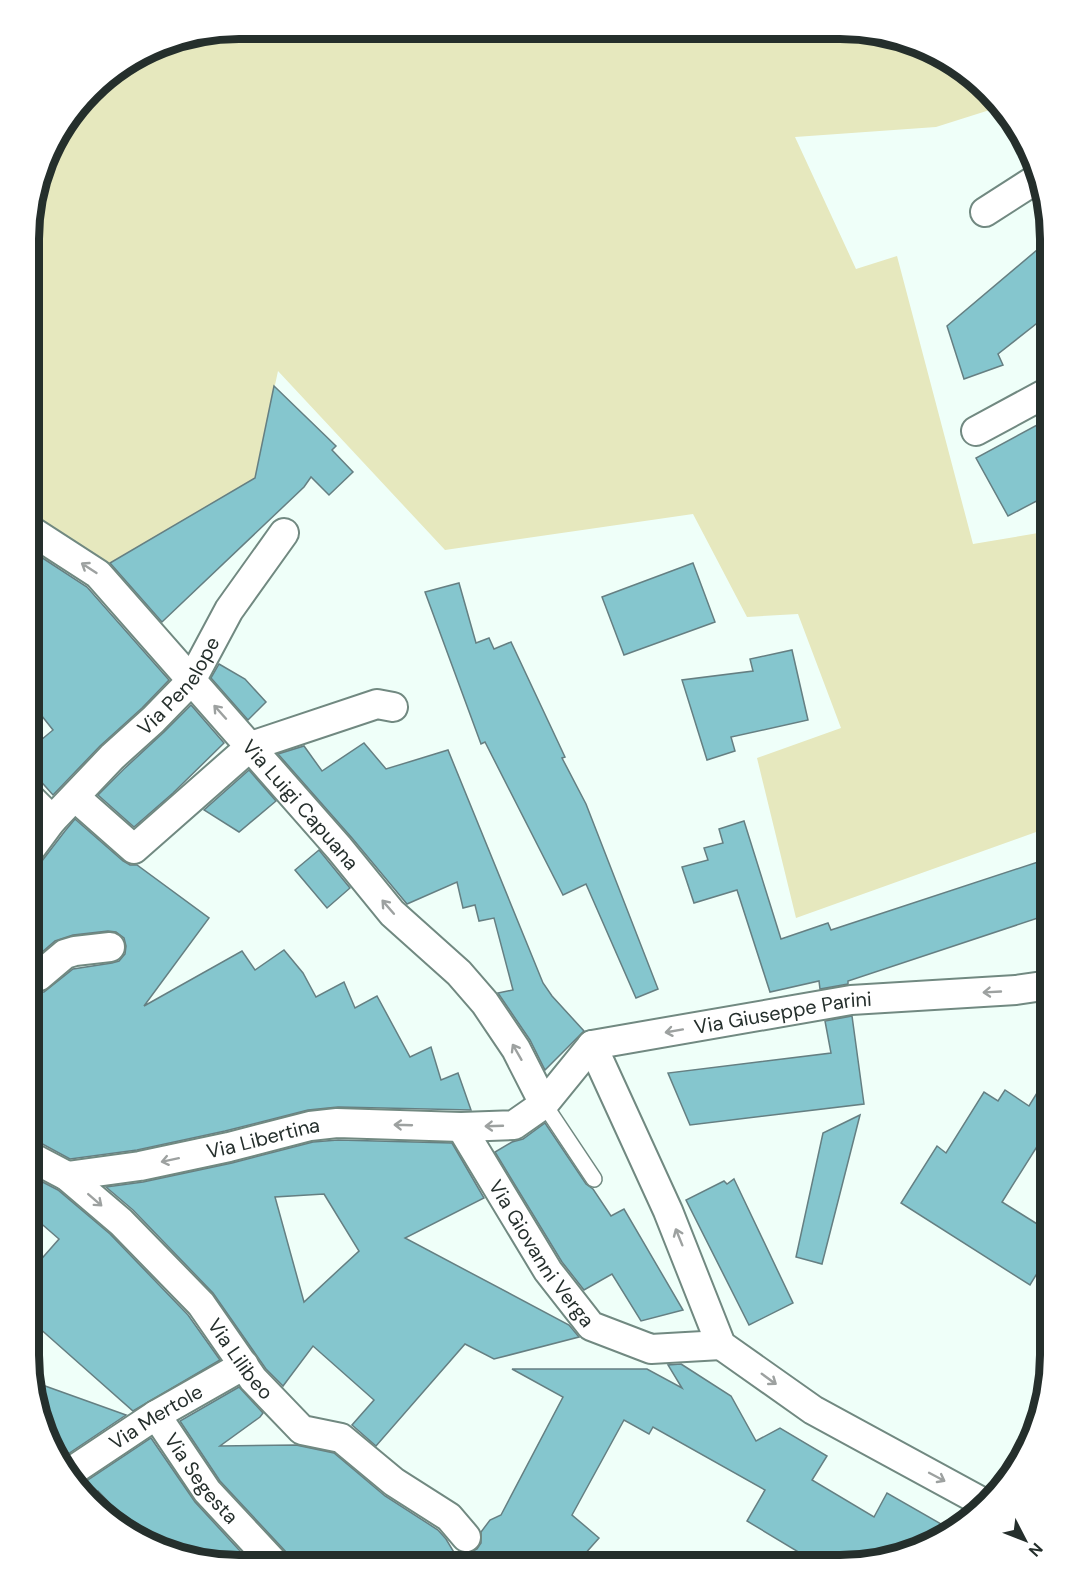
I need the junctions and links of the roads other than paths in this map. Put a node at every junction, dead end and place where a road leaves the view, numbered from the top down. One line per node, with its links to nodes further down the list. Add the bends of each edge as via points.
1 (1031, 182): 2 (street)
2 (985, 212)
3 (1040, 396): 4 (street)
4 (976, 431)
5 (284, 533): 7 (street, Via Penelope, via 229,610)
6 (39, 536): 7 (street, Via Luigi Capuana, one-way to 6, via 98,574)
7 (191, 681): 9 (street, Via Luigi Capuana, one-way to 7); 10 (street, Via Penelope)
8 (393, 707): 9 (street, via 377,705)
9 (251, 746): 10 (street, via 134,849); 18 (street, Via Luigi Capuana, one-way to 9, via 516,1049 485,1003 459,973 392,913)
10 (75, 797): 12 (street, Via Penelope)
11 (39, 807): 12 (street)
12 (52, 820): 13 (street, Via Penelope)
13 (39, 837)
14 (110, 947): 15 (street, via 65,954)
15 (39, 976)
16 (1040, 986): 17 (street, Via Giuseppe Parini, one-way to 17, via 851,1000)
17 (592, 1045): 18 (street); 23 (street, one-way to 17, via 668,1211)
18 (544, 1104): 19 (street, one-way to 19, via 514,1125); 22 (lane)
19 (461, 1127): 21 (street, Via Libertina, one-way to 21, via 337,1123 310,1126 151,1164); 23 (street, Via Giovanni Verga, via 548,1271 591,1326 651,1349)
20 (39, 1161): 21 (street, Via Lilibeo)
21 (67, 1176): 24 (street, Via Lilibeo, one-way to 24, via 121,1222 201,1304)
22 (594, 1179)
23 (722, 1345): 27 (street, one-way to 27, via 813,1410)
24 (244, 1365): 25 (street, Via Mertole); 28 (street, Via Lilibeo, via 302,1430 341,1438 394,1482 449,1517)
25 (156, 1416): 26 (street, Via Mertole); 29 (street, Via Segesta, via 207,1491)
26 (75, 1469)
27 (977, 1500)
28 (466, 1537)
29 (267, 1555)

